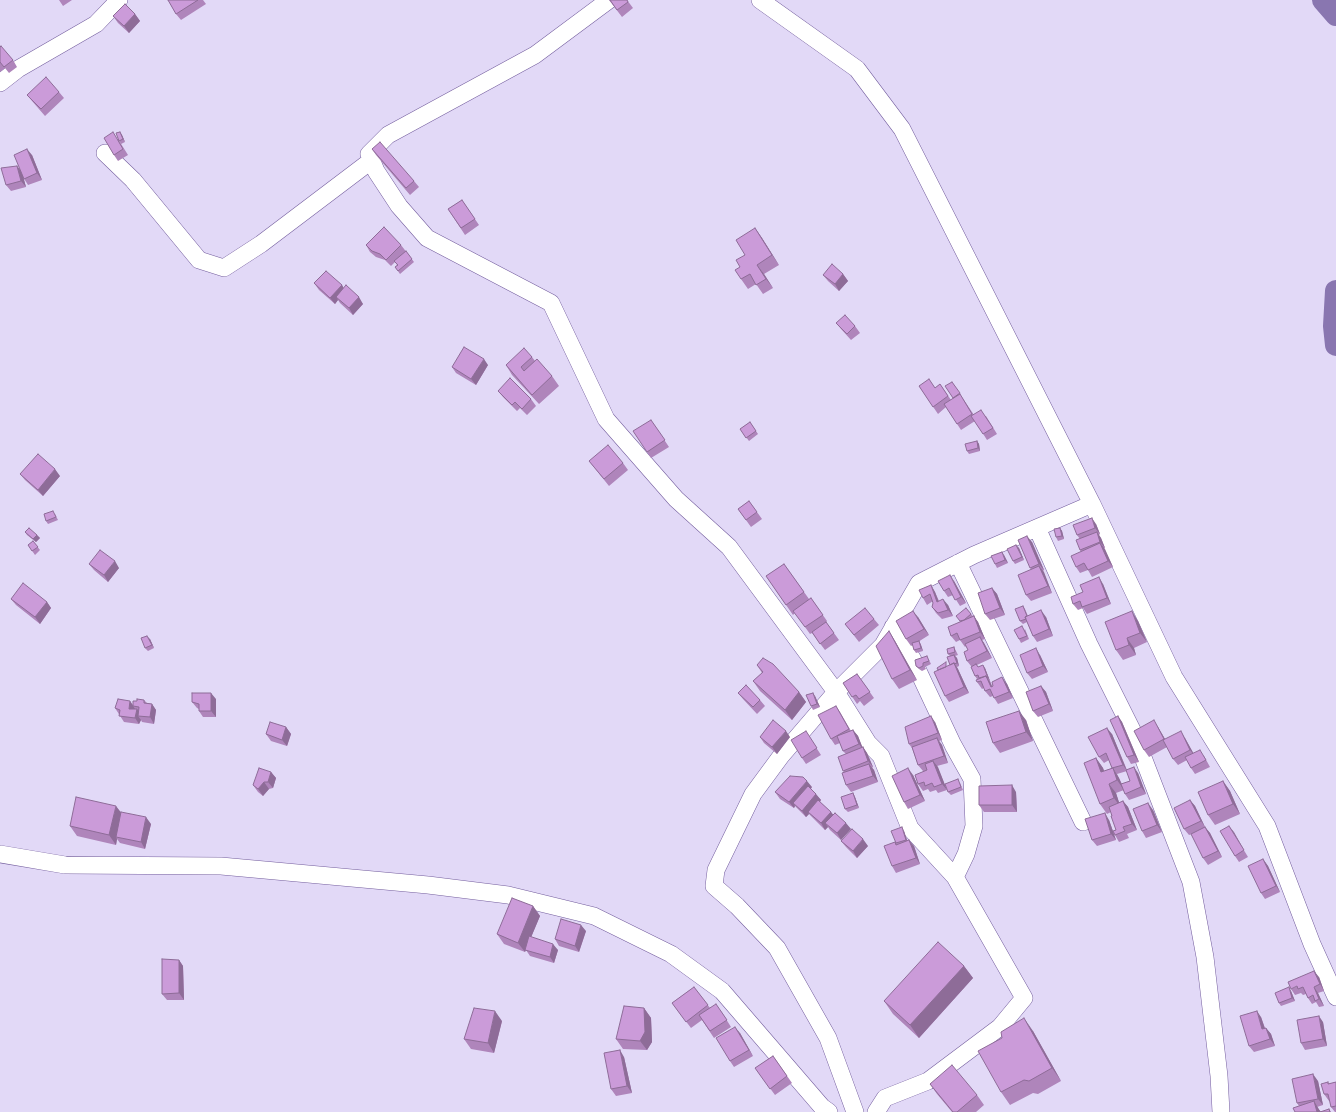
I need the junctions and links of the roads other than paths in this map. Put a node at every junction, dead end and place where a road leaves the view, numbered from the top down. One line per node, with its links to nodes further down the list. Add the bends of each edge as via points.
1 (119, 0): 4 (street, via 96,24)
2 (609, 0): 6 (street, via 535,55 388,136 369,154)
3 (760, 0): 7 (street, via 857,69 902,129)
4 (0, 82)
5 (105, 152): 6 (street, via 133,180 199,260 224,268)
6 (372, 160): 11 (street, via 376,171 399,206 427,238 550,303 606,419 676,499 729,547)
7 (1092, 504): 8 (street); 15 (street, via 1174,677 1267,826 1312,944)
8 (1037, 528): 9 (street); 19 (street, via 1089,644 1134,734 1191,882 1205,956)
9 (958, 563): 10 (street, via 919,583); 12 (street)
10 (893, 627): 11 (street, via 883,645); 14 (street, via 913,660 972,779 974,826 966,854)
11 (836, 692): 14 (street, via 868,743 881,756 910,828); 17 (street, via 781,756 754,794 716,870 714,886 778,948 828,1038)
12 (1083, 822)
13 (0, 854): 16 (street, via 64,865 221,866 428,885 508,895 594,916 671,954 722,991)
14 (955, 877): 18 (street, via 1024,998 1000,1027 928,1081 885,1098)
15 (1336, 997)
16 (829, 1112)
17 (855, 1112)
18 (876, 1112)
19 (1221, 1112)

